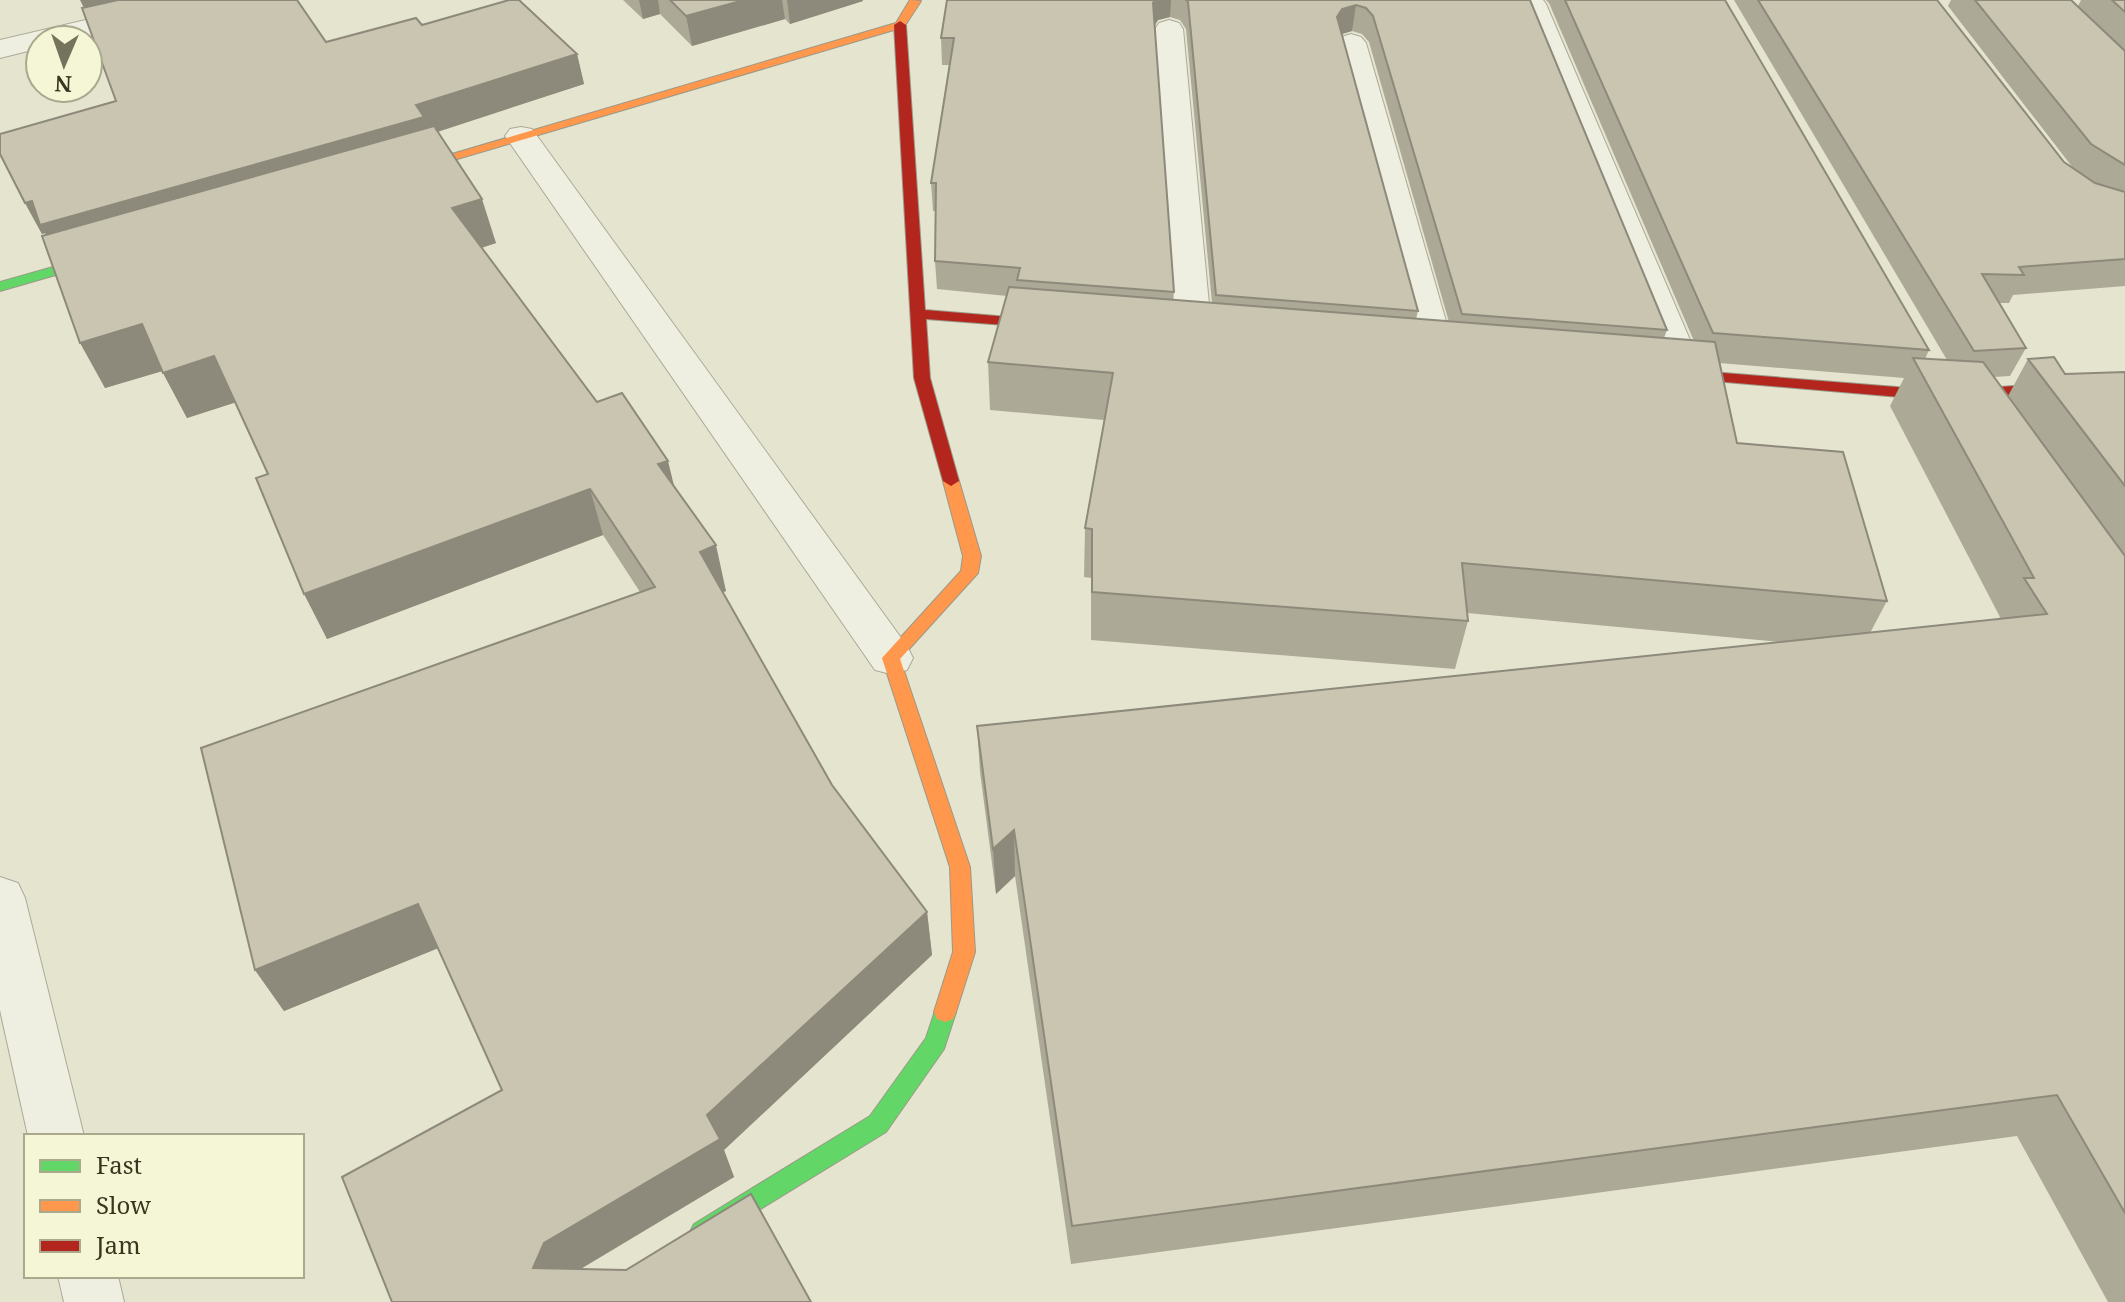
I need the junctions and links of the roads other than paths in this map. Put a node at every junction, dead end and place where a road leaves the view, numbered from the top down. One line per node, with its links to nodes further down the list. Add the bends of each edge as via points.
1 (207, 0): 7 (street)
2 (916, 0): 4 (street)
3 (1532, 4): 17 (street)
4 (900, 25): 8 (street); 12 (street)
5 (1169, 29): 14 (street)
6 (1351, 43): 15 (street)
7 (0, 49)
8 (521, 136): 9 (street); 21 (street)
9 (383, 176)
10 (138, 247): 11 (street)
11 (0, 287)
12 (917, 314): 13 (street); 21 (street, via 922,378 972,556 969,573)
13 (1071, 326)
14 (1194, 336)
15 (1438, 356)
16 (1639, 371): 17 (street)
17 (1686, 375): 19 (street)
18 (2125, 383): 19 (street)
19 (1949, 386): 20 (street)
20 (1998, 433)
21 (891, 658): 24 (street, via 960,867 964,952 936,1042 878,1124)
22 (0, 898): 23 (street)
23 (56, 1134)
24 (680, 1245)
25 (88, 1278): 26 (street)
26 (94, 1302)

